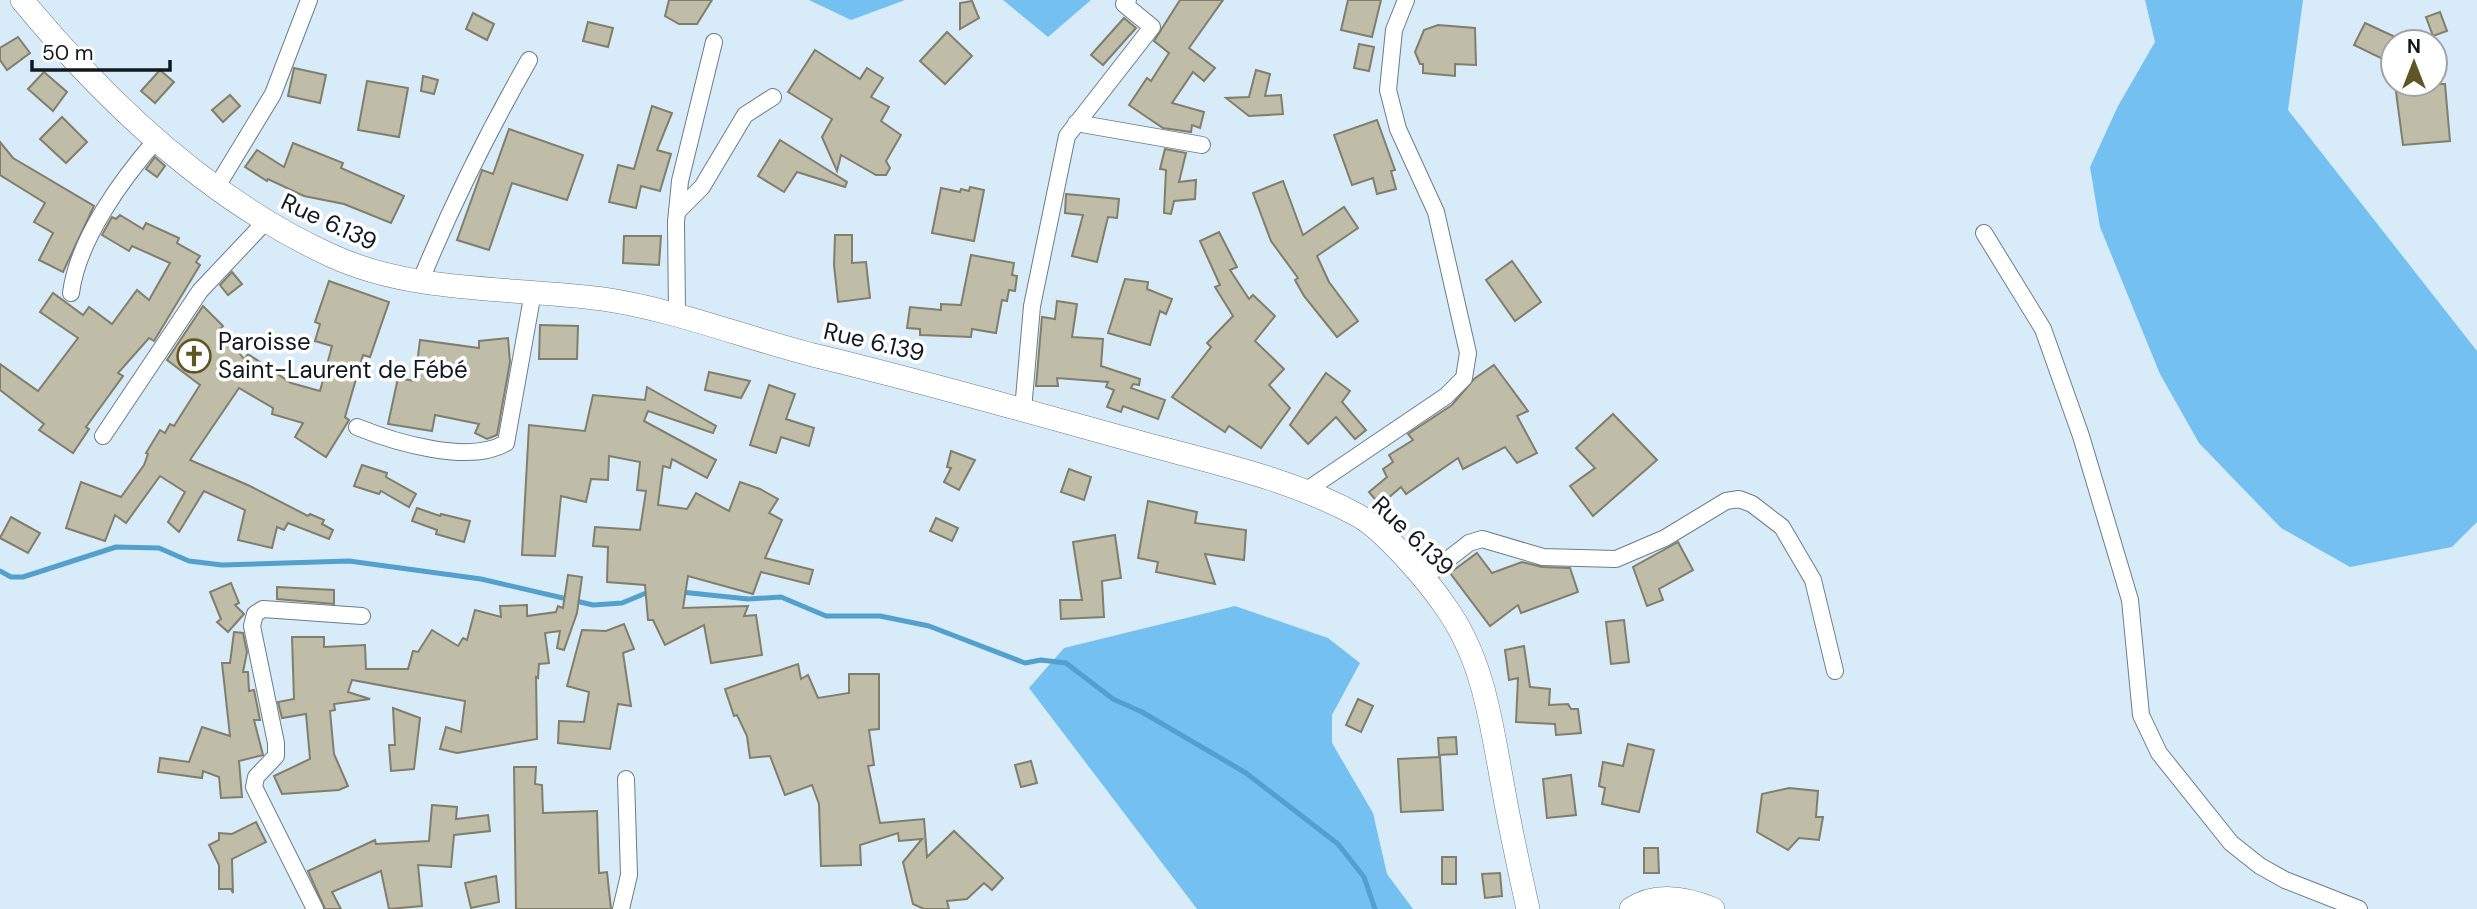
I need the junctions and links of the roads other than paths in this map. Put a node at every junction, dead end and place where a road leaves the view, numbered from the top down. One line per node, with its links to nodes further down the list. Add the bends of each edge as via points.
1 (22, 0): 9 (street, Rue 6.139, via 99,87)
2 (309, 0): 11 (street, via 273,94)
3 (1128, 0): 8 (street, via 1124,4 1152,27)
4 (1406, 0): 22 (street, via 1394,30 1388,90 1398,129 1436,212 1468,353 1464,378 1446,396)
5 (714, 42): 12 (street, via 688,143)
6 (529, 60): 15 (street, via 450,208)
7 (773, 97): 12 (street, via 745,115 702,187)
8 (1076, 123): 10 (street); 19 (street, via 1061,153 1031,306)
9 (157, 139): 11 (street, Rue 6.139); 17 (street, via 121,184 90,238)
10 (1202, 145)
11 (216, 188): 13 (street, Rue 6.139)
12 (677, 212): 18 (street)
13 (265, 222): 15 (street, Rue 6.139, via 332,257 386,276); 21 (street, via 200,291)
14 (1984, 233): 32 (street, via 2043,329 2081,436 2130,600 2141,715 2159,753 2231,843 2260,866)
15 (421, 281): 16 (street, Rue 6.139)
16 (533, 292): 18 (street, Rue 6.139); 20 (street, via 506,443 483,450 421,448)
17 (71, 293)
18 (677, 313): 19 (street, Rue 6.139, via 809,354)
19 (1023, 410): 22 (street, Rue 6.139)
20 (357, 427)
21 (103, 436)
22 (1307, 490): 23 (street, Rue 6.139, via 1365,519)
23 (1424, 578): 25 (street, via 1469,543 1482,539 1543,557 1616,559 1665,538 1726,501 1739,499 1782,527 1813,580); 29 (street, Rue 6.139, via 1468,642 1484,683)
24 (362, 616): 27 (street, via 263,609 255,614 252,626 276,743 276,756 256,777 254,788)
25 (1835, 671)
26 (626, 779): 28 (street, via 629,875)
27 (315, 909)
28 (621, 909)
29 (1528, 909)
30 (1631, 909): 31 (street, via 1654,898 1672,898)
31 (1713, 909)
32 (2359, 909)

